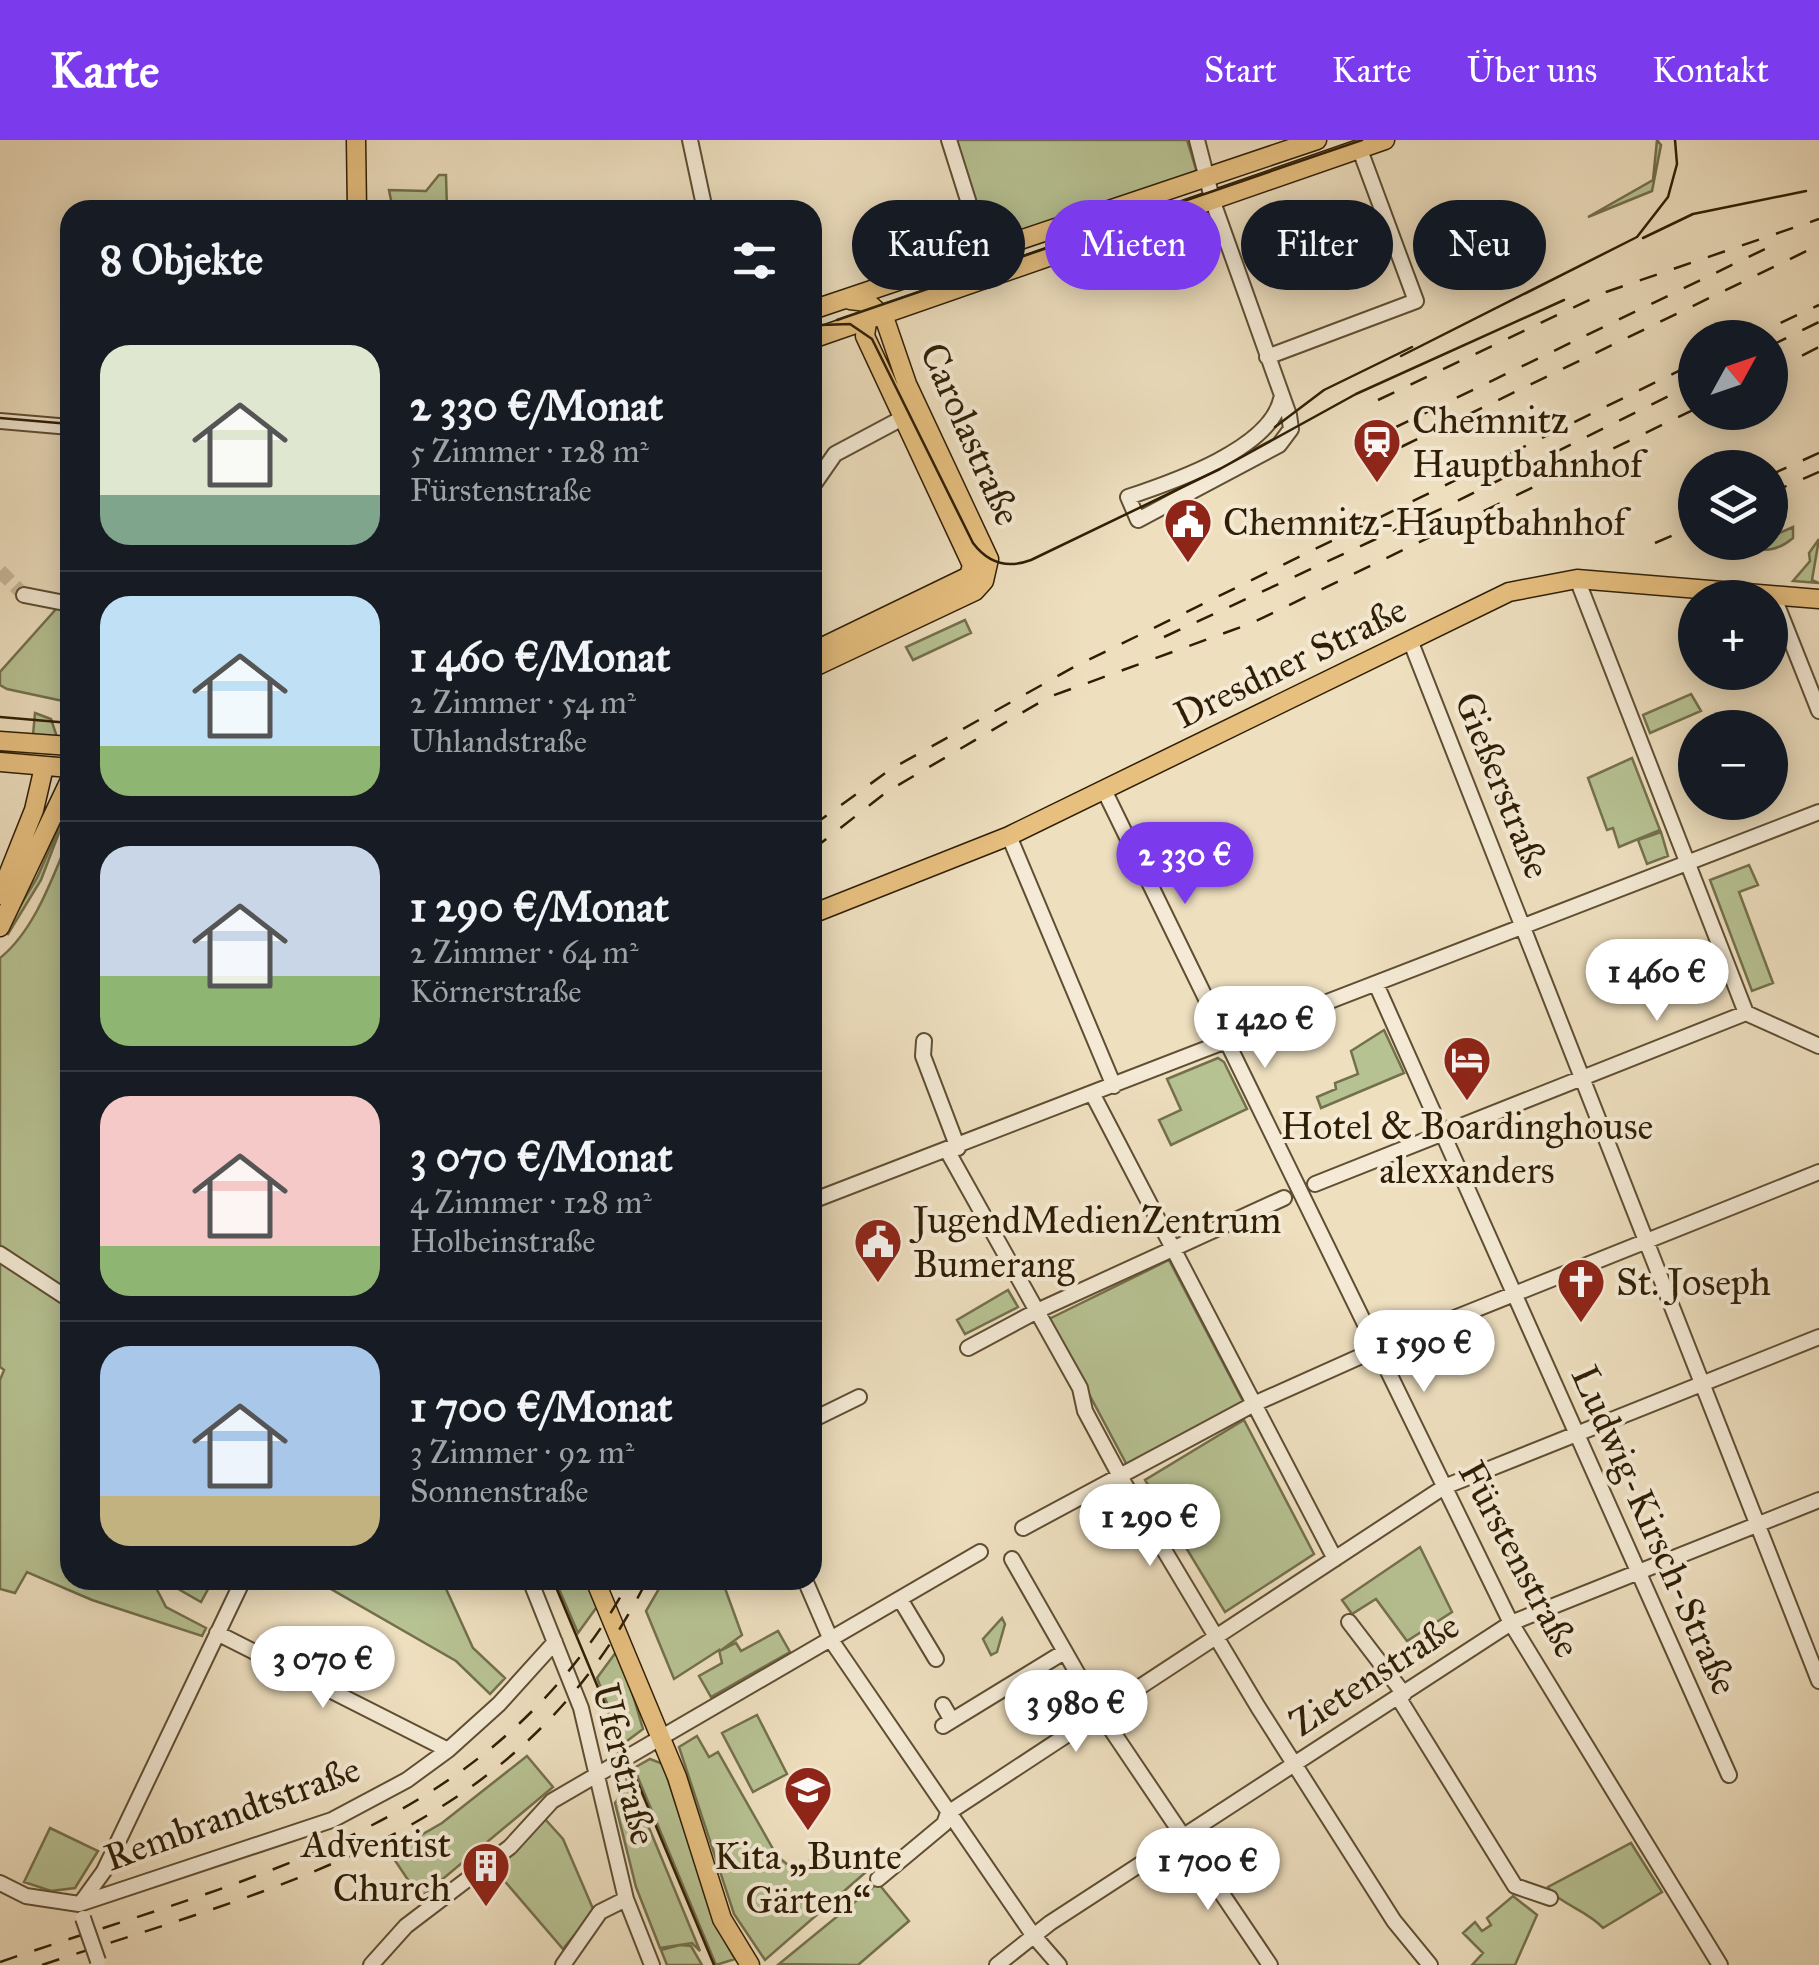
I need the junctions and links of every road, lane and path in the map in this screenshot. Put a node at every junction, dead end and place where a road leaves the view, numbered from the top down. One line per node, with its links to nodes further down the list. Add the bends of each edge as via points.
1 (356, 140): 10 (main road)
2 (368, 140): 11 (main road)
3 (690, 140): 12 (street)
4 (949, 140): 13 (street)
5 (1198, 140): 9 (street)
6 (1317, 140): 9 (main road)
7 (1385, 140): 8 (main road)
8 (1360, 150): 15 (main road); 26 (street, via 1416,301)
9 (1208, 178): 14 (street); 17 (main road)
10 (357, 200)
11 (368, 200)
12 (703, 200)
13 (968, 200)
14 (1213, 200)
15 (1219, 200)
16 (1221, 225): 26 (street)
17 (1025, 240)
18 (1045, 257): 23 (main road)
19 (880, 290): 21 (main road)
20 (895, 290): 23 (main road)
21 (844, 301): 22 (main road); 23 (main road, via 859,300)
22 (822, 307)
23 (879, 311): 24 (main road); 28 (main road, Carolastraße)
24 (864, 323): 25 (main road); 28 (main road, Carolastraße, via 865,336)
25 (822, 336)
26 (1268, 357): 27 (street)
27 (1281, 399): 27 (street, via 1291,424 1287,440 1138,520 1128,498 1247,442 1272,422)
28 (912, 413): 31 (street, via 835,454); 33 (main road, Carolastraße, via 989,551 984,582)
29 (0, 421): 30 (street)
30 (60, 426)
31 (822, 473)
32 (1577, 579): 34 (main road, Dresdner Straße); 40 (main road, Dresdner Straße, via 1509,592); 53 (street)
33 (972, 583): 41 (main road); 42 (main road)
34 (1678, 587)
35 (24, 595): 38 (street)
36 (1788, 596): 37 (main road, Dresdner Straße)
37 (1819, 599)
38 (60, 602)
39 (1788, 633): 43 (street)
40 (1410, 640): 49 (main road, Dresdner Straße); 56 (street, Gießerstraße)
41 (822, 648)
42 (822, 663)
43 (1819, 711)
44 (0, 741): 45 (main road)
45 (60, 753)
46 (60, 761): 48 (main road)
47 (0, 762): 48 (main road)
48 (44, 767): 54 (main road, via 26,836)
49 (1104, 790): 52 (main road, Dresdner Straße); 61 (street, Fürstenstraße)
50 (60, 801): 57 (main road)
51 (1819, 812): 53 (street)
52 (1008, 836): 55 (main road, Dresdner Straße); 64 (street)
53 (1688, 863): 56 (street); 59 (street)
54 (0, 895)
55 (822, 910)
56 (1525, 926): 58 (street); 63 (street, Gießerstraße)
57 (0, 927)
58 (1376, 984): 61 (street); 66 (street, Ludwig-Kirsch-Straße)
59 (1746, 1014): 62 (street); 63 (street)
60 (924, 1042): 67 (street)
61 (1227, 1042): 64 (street); 80 (street, Fürstenstraße)
62 (1819, 1046)
63 (1583, 1076): 66 (street); 72 (street, Gießerstraße)
64 (1114, 1086): 65 (street)
65 (1093, 1095): 67 (street); 73 (street)
66 (1440, 1132): 69 (street); 75 (street, Ludwig-Kirsch-Straße)
67 (953, 1150): 70 (street); 77 (street)
68 (1819, 1172): 72 (street)
69 (1315, 1184)
70 (822, 1197)
71 (1284, 1198): 73 (street)
72 (1647, 1239): 75 (street); 81 (street, Gießerstraße)
73 (1174, 1250): 77 (street); 83 (street)
74 (0, 1254): 76 (street)
75 (1514, 1292): 80 (street); 85 (street, Ludwig-Kirsch-Straße)
76 (60, 1293)
77 (1036, 1312): 79 (street); 86 (street)
78 (1819, 1337): 81 (street)
79 (968, 1348)
80 (1377, 1349): 83 (street); 87 (street, Fürstenstraße)
81 (1702, 1385): 85 (street); 89 (street, Gießerstraße)
82 (859, 1398): 84 (street)
83 (1254, 1404): 86 (street); 93 (street)
84 (822, 1415)
85 (1576, 1434): 87 (street); 94 (street, Ludwig-Kirsch-Straße)
86 (1121, 1478): 90 (street); 103 (street)
87 (1444, 1487): 93 (street); 101 (street, Fürstenstraße)
88 (1819, 1500): 89 (street, Zietenstraße)
89 (1756, 1526): 94 (street, Zietenstraße); 108 (street, Gießerstraße)
90 (1023, 1528)
91 (980, 1552): 99 (street)
92 (1012, 1559): 106 (street)
93 (1335, 1560): 103 (street)
94 (1639, 1572): 101 (street, Zietenstraße); 116 (street, Ludwig-Kirsch-Straße)
95 (237, 1590): 102 (street)
96 (534, 1590): 105 (street, Uferstraße)
97 (599, 1590): 112 (main road)
98 (810, 1590): 104 (street)
99 (900, 1599): 104 (street); 107 (street)
100 (1349, 1622): 109 (street)
101 (1511, 1623): 109 (street, Zietenstraße); 134 (street, Fürstenstraße)
102 (218, 1633): 113 (street); 123 (street)
103 (1216, 1638): 111 (street); 114 (street)
104 (831, 1640): 112 (street); 117 (street)
105 (555, 1642): 113 (street, Rembrandtstraße); 115 (street, Uferstraße, via 581,1708)
106 (1064, 1652): 110 (street, via 947,1723); 111 (street)
107 (936, 1659)
108 (1819, 1681)
109 (1401, 1695): 114 (street, Zietenstraße); 121 (street, via 1516,1886)
110 (942, 1705)
111 (1100, 1713): 117 (street); 118 (street)
112 (660, 1738): 115 (street); 129 (main road, via 722,1919)
113 (448, 1750): 123 (street, Rembrandtstraße, via 332,1820)
114 (1295, 1764): 118 (street, Zietenstraße); 133 (street, via 1394,1921)
115 (594, 1775): 122 (street, Uferstraße); 126 (street, via 552,1801 510,1847 406,1926)
116 (1729, 1775)
117 (948, 1813): 119 (street, via 944,1824); 124 (street)
118 (1184, 1836): 124 (street, Zietenstraße); 132 (street)
119 (878, 1879)
120 (0, 1883): 123 (street, Rembrandtstraße)
121 (1550, 1898)
122 (626, 1899): 127 (street, via 600,1912); 128 (street, Uferstraße)
123 (81, 1911): 125 (street, bridge)
124 (1033, 1935): 130 (street, Zietenstraße); 131 (street)
125 (99, 1963)
126 (371, 1965)
127 (562, 1965)
128 (652, 1965)
129 (750, 1965)
130 (998, 1965)
131 (1059, 1965)
132 (1270, 1965)
133 (1430, 1965)
134 (1720, 1965)

